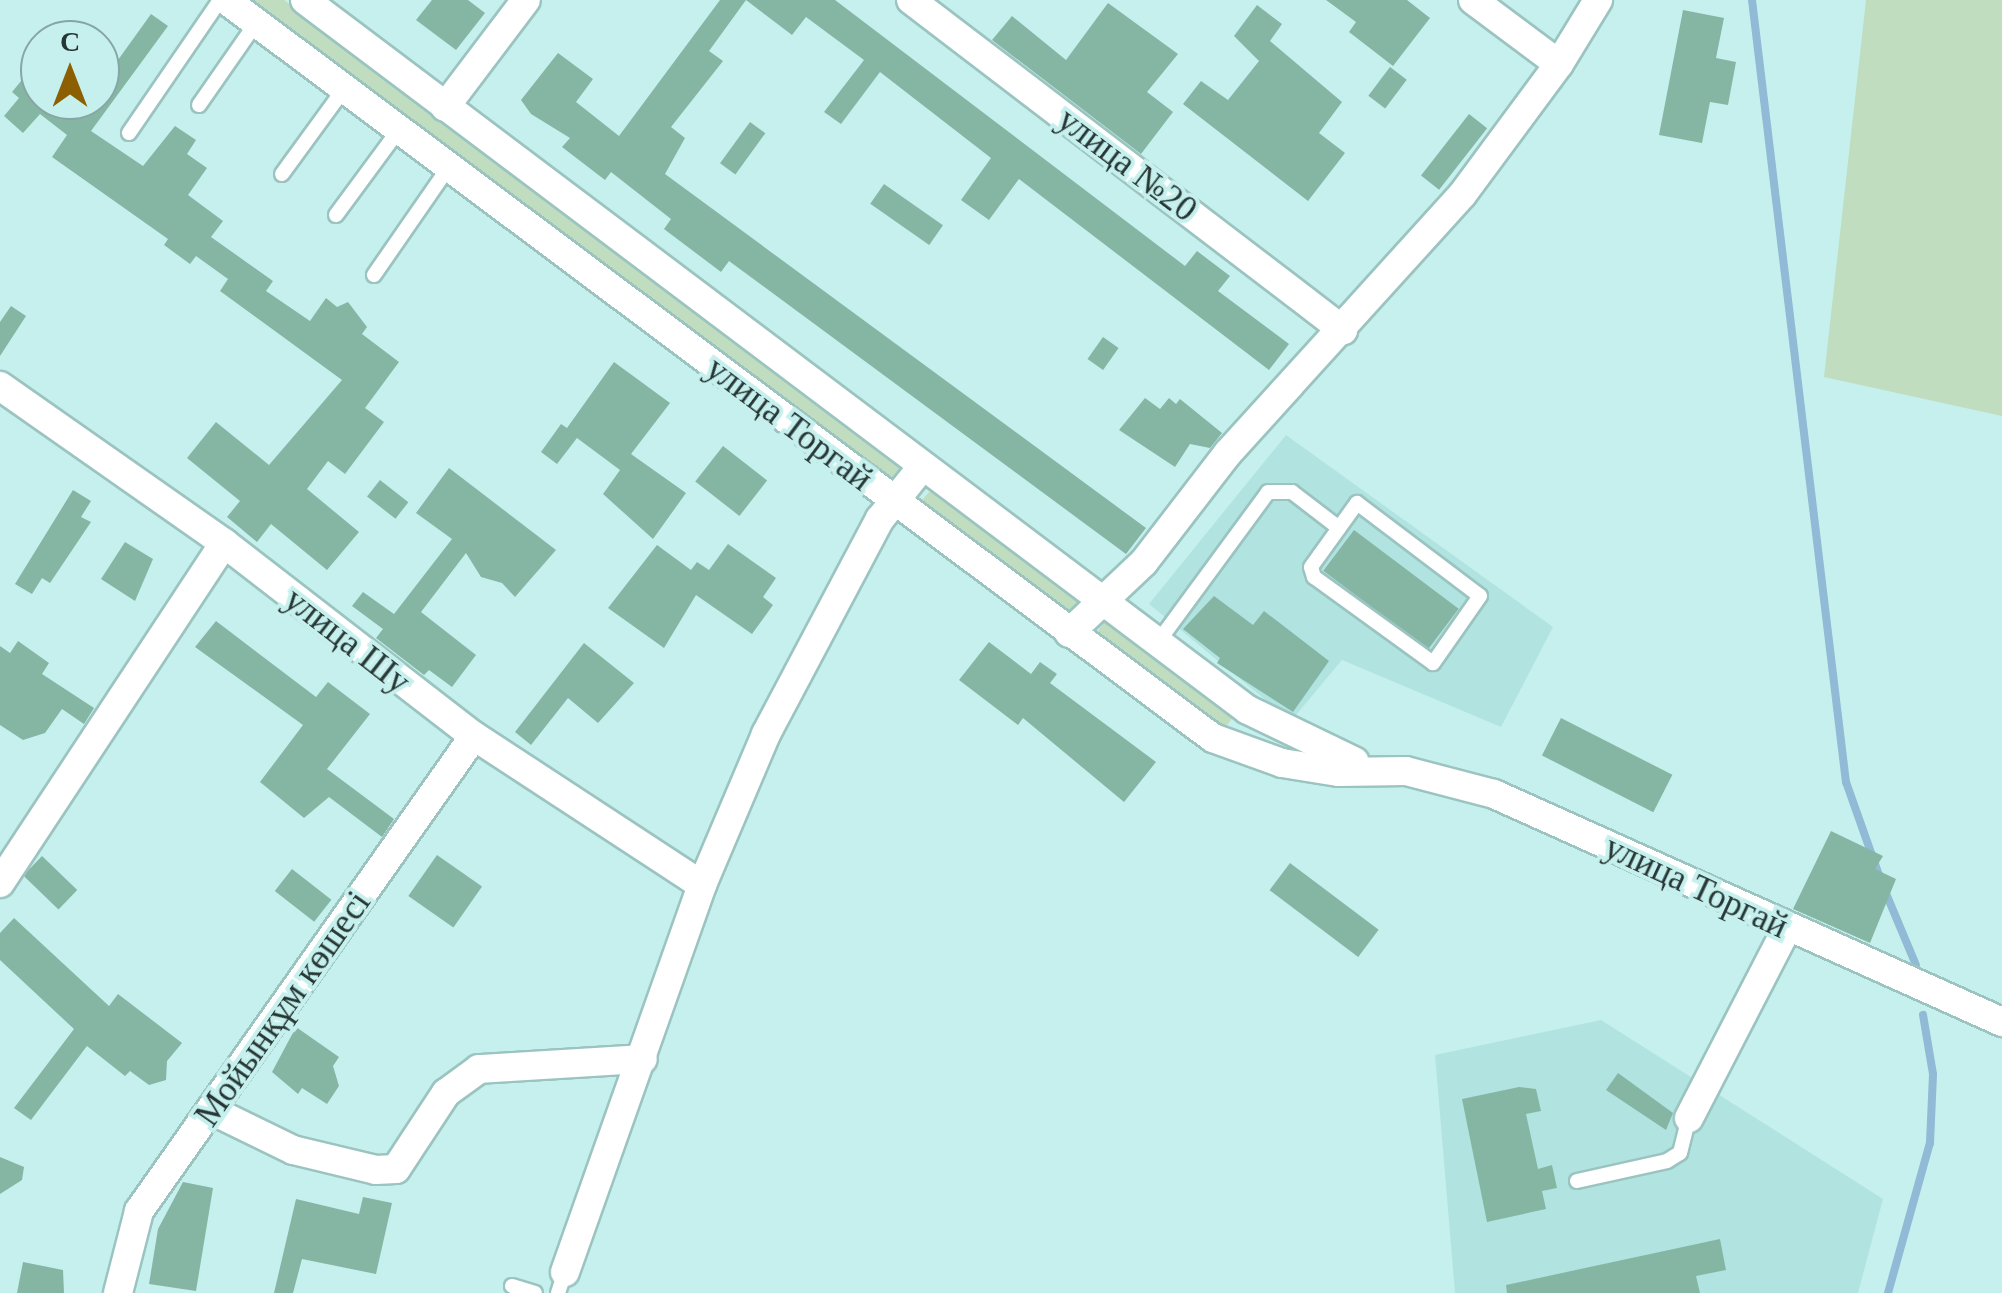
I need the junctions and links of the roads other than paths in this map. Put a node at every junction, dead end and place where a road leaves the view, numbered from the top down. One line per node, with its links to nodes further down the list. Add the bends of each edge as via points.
1 (223, 0): 7 (street, улица Торгай); 13 (lane)
2 (305, 0): 11 (street, улица Торгай)
3 (526, 0): 11 (street)
4 (911, 0): 18 (street, улица №20)
5 (1473, 0): 8 (street)
6 (1598, 0): 8 (street)
7 (256, 23): 9 (street, улица Торгай); 10 (lane)
8 (1559, 64): 18 (street, via 1462,194)
9 (344, 90): 12 (street, улица Торгай); 15 (lane)
10 (199, 105)
11 (445, 107): 20 (street, улица Торгай)
12 (398, 131): 14 (street, улица Торгай); 16 (lane)
13 (129, 133)
14 (448, 168): 17 (lane); 21 (street, улица Торгай)
15 (282, 174)
16 (336, 215)
17 (374, 276)
18 (1343, 330): 24 (street, via 1228,453 1144,562)
19 (0, 386): 23 (street, улица Шу)
20 (922, 467): 21 (street); 24 (street, улица Торгай)
21 (895, 504): 25 (street, улица Торгай); 30 (street, via 824,616)
22 (1339, 528): 22 (lane, via 1357,503 1480,596 1434,663 1314,578 1312,567); 26 (lane, via 1292,492 1268,492)
23 (224, 543): 27 (street, улица Шу); 29 (street)
24 (1101, 598): 25 (street); 26 (street, улица Торгай)
25 (1069, 633): 28 (street, улица Торгай, via 1238,751 1320,770)
26 (1158, 642): 28 (street, улица Торгай, via 1277,730)
27 (474, 736): 30 (street, улица Шу); 34 (street, Мойынқұм көшесі)
28 (1384, 770): 31 (street, улица Торгай, via 1494,794)
29 (0, 883)
30 (702, 885): 33 (street)
31 (1786, 930): 32 (street, улица Торгай); 35 (street)
32 (2002, 1022)
33 (642, 1058): 34 (street, via 479,1068 446,1093 396,1168 376,1170 293,1150); 37 (street)
34 (213, 1112): 39 (street, Мойынқұм көшесі, via 139,1211)
35 (1689, 1118): 36 (lane, via 1680,1153 1667,1161)
36 (1577, 1181)
37 (561, 1282)
38 (512, 1286): 40 (lane)
39 (118, 1293)
40 (535, 1293)

